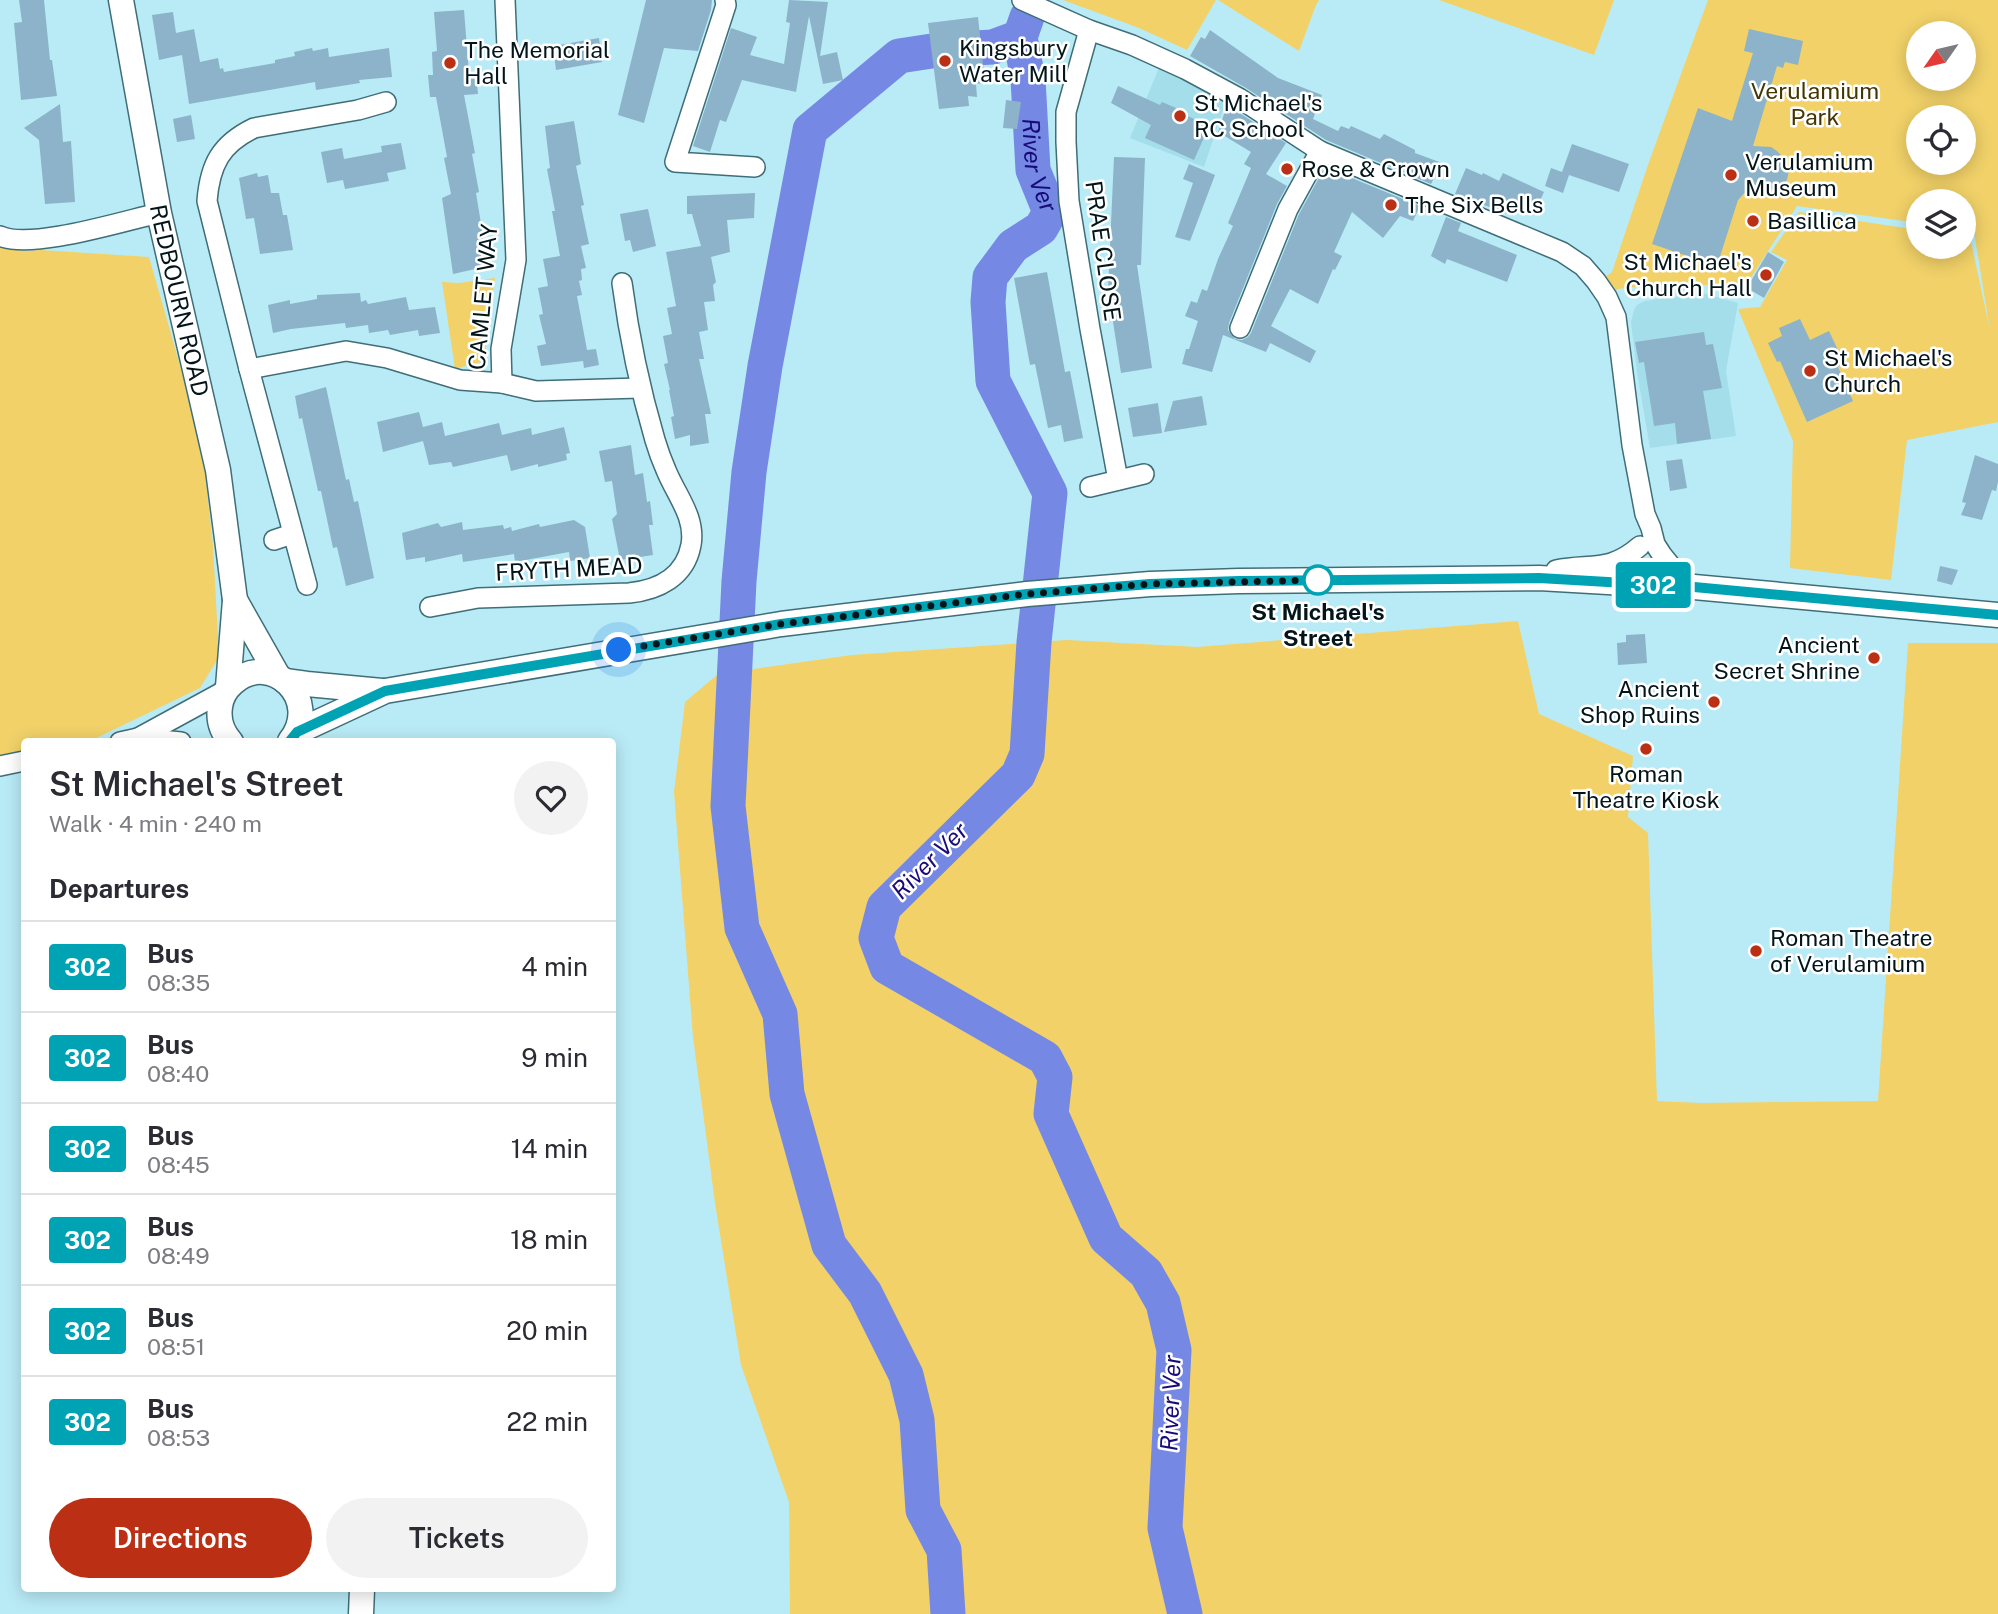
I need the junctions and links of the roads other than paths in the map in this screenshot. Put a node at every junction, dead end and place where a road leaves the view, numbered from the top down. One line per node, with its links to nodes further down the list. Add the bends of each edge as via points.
1 (121, 0): 9 (main road, REDBOURN ROAD)
2 (505, 0): 14 (street, CAMLET WAY, via 516,260 501,349)
3 (725, 0): 8 (street, via 675,162)
4 (1022, 0): 5 (street)
5 (1088, 30): 7 (street, via 1132,45 1212,83); 17 (street, PRAE CLOSE, via 1066,111 1069,201)
6 (386, 102): 13 (street, via 359,117 254,128 239,135 214,164 207,201)
7 (1320, 151): 12 (street, via 1288,209); 19 (street, via 1562,252 1583,266 1616,317)
8 (755, 167)
9 (159, 213): 10 (street, via 26,241); 25 (main road, REDBOURN ROAD, via 218,470)
10 (0, 236)
11 (622, 283): 15 (street, FRYTH MEAD, via 632,305)
12 (1240, 328)
13 (249, 369): 14 (street, CAMLET WAY, via 346,351 460,380); 22 (street, via 283,537)
14 (502, 383): 15 (street, via 537,391)
15 (640, 388): 26 (street, FRYTH MEAD, via 666,471 688,513 692,533 685,563 676,575 647,591 478,598 456,609)
16 (1144, 474): 17 (street)
17 (1118, 480): 18 (street)
18 (1090, 487)
19 (1645, 514): 20 (street, via 1639,526); 24 (street, via 1662,555)
20 (1640, 546): 21 (street, via 1610,565 1558,569); 23 (street)
21 (1539, 578): 23 (main road); 30 (main road, via 1239,581 1039,593 781,624)
22 (307, 584)
23 (1640, 584): 24 (main road)
24 (1694, 587): 27 (main road)
25 (234, 600): 28 (main road, REDBOURN ROAD); 29 (main road, REDBOURN ROAD)
26 (430, 607)
27 (1998, 615)
28 (281, 678): 29 (main road, via 251,673); 30 (main road); 31 (main road, REDBOURN ROAD, via 295,691 300,704)
29 (227, 689): 32 (street); 33 (main road, REDBOURN ROAD, via 219,714)
30 (385, 691): 31 (main road)
31 (294, 737)
32 (133, 738)
33 (228, 738)
34 (21, 762): 35 (street)
35 (0, 766)
36 (362, 1592): 37 (main road)
37 (360, 1614)

